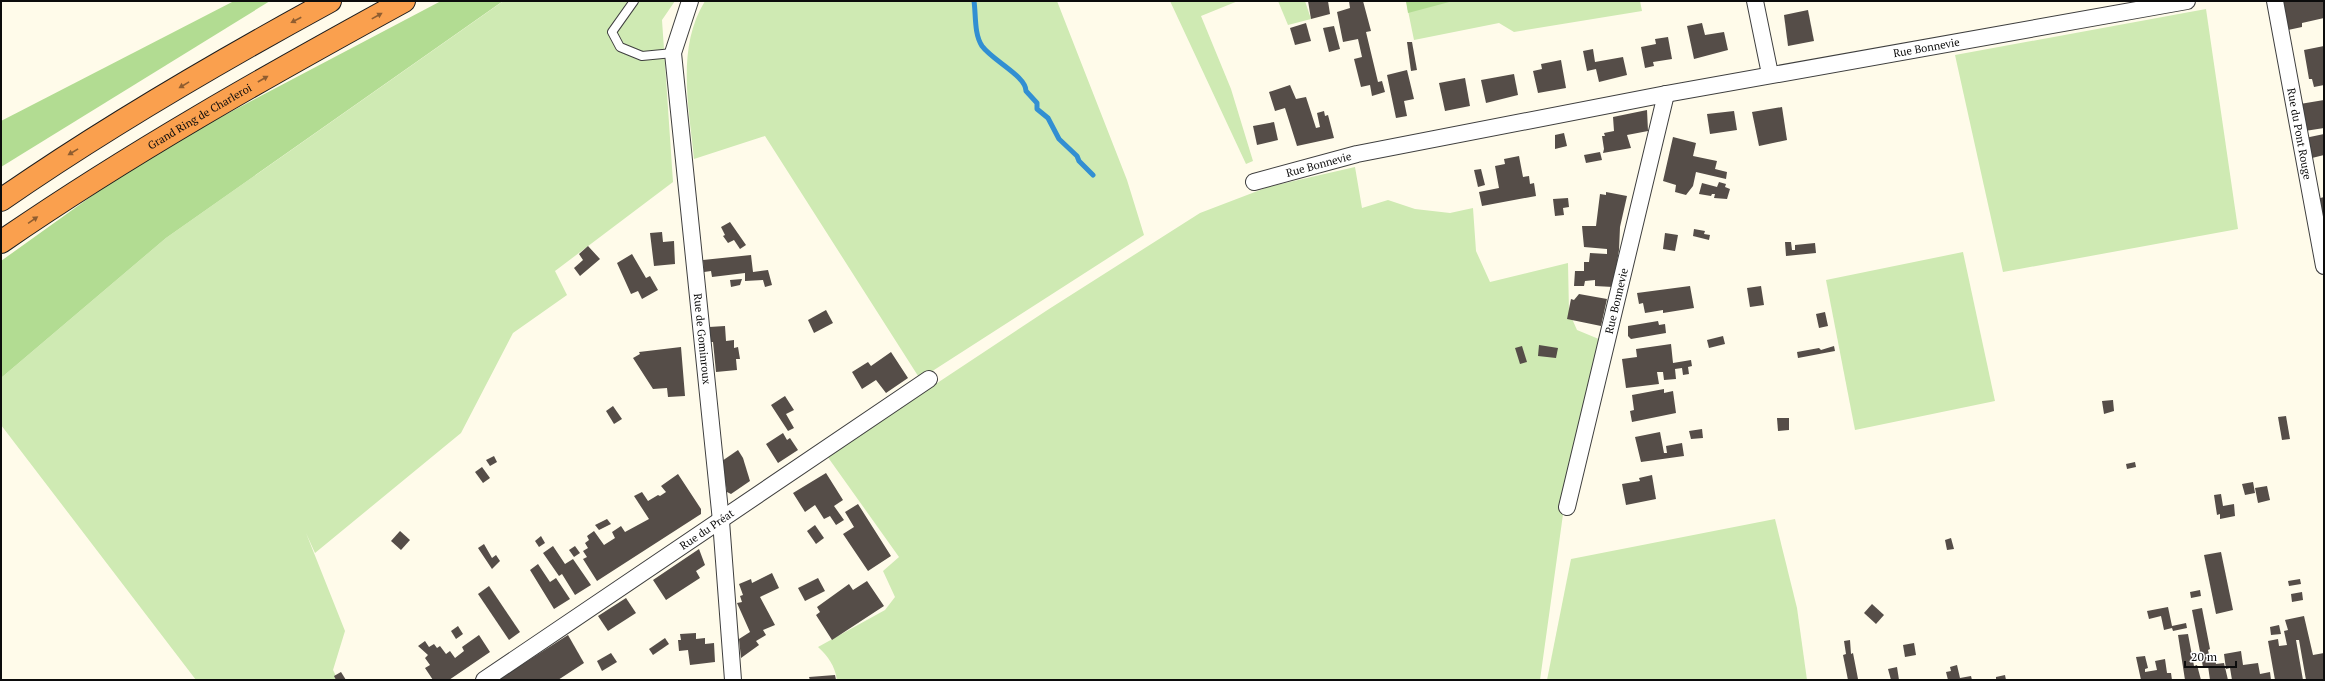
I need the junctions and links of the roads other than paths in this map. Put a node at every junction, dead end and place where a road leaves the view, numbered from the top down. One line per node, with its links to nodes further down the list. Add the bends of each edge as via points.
1 (330, 1): 12 (highway, one-way to 12, via 276,30 118,125)
2 (404, 1): 13 (highway, Grand Ring de Charleroi, one-way to 2, via 71,194 181,127)
3 (634, 1): 8 (lane, via 612,32 620,47 642,56)
4 (690, 1): 8 (street, Rue de Gominroux)
5 (1755, 1): 9 (street)
6 (2187, 1): 9 (street, Rue Bonnevie)
7 (2275, 1): 14 (street, Rue du Pont Rouge)
8 (673, 53): 17 (street, Rue de Gominroux)
9 (1770, 74): 10 (street, Rue Bonnevie)
10 (1666, 94): 11 (street, Rue Bonnevie, via 1357,154); 16 (street, Rue Bonnevie)
11 (1254, 182)
12 (1, 200)
13 (1, 242)
14 (2324, 266)
15 (930, 379): 17 (street, Rue du Préat)
16 (1567, 507)
17 (721, 521): 18 (street, Rue du Préat); 19 (street, Rue de Gominroux)
18 (484, 680)
19 (733, 680)

